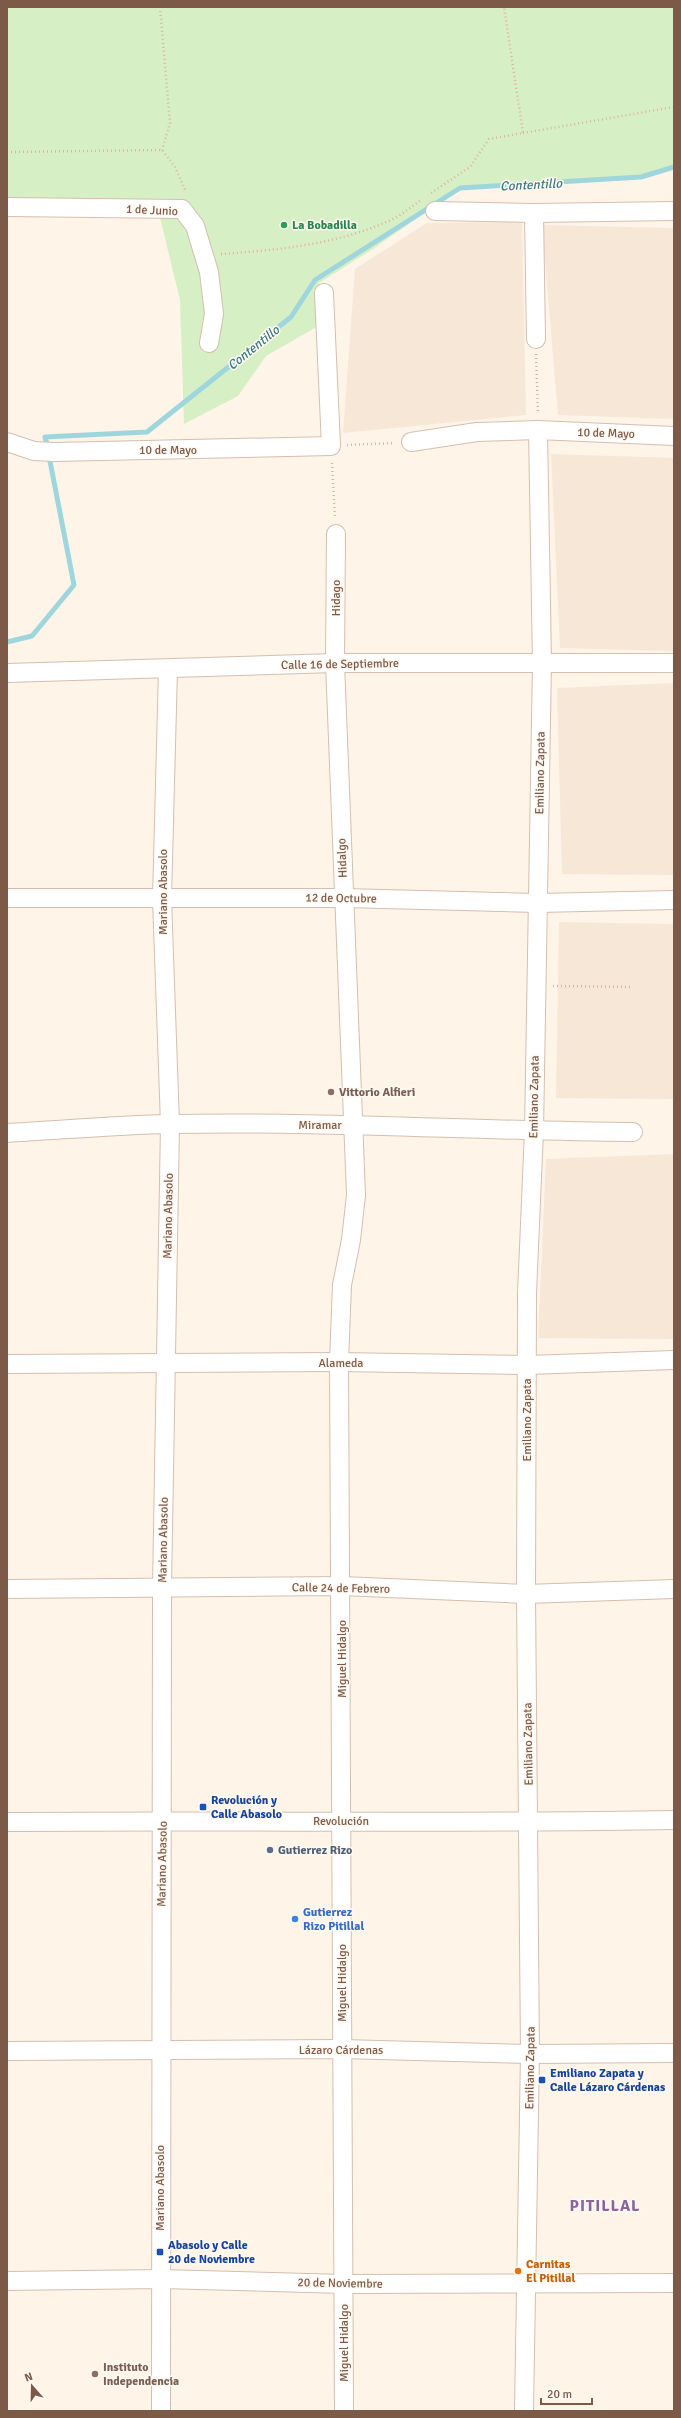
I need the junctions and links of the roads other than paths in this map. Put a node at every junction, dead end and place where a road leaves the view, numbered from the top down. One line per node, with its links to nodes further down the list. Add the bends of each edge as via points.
1 (7, 207): 7 (street, 1 de Junio, via 182,209 195,226 209,272 214,314)
2 (674, 210): 4 (street)
3 (435, 211): 4 (street)
4 (534, 213): 6 (street)
5 (324, 293): 10 (street, 10 de Mayo, via 331,446 54,452 34,451)
6 (536, 339)
7 (209, 343)
8 (538, 430): 9 (street, 10 de Mayo); 11 (street, 10 de Mayo, via 477,432); 14 (street, Emiliano Zapata)
9 (674, 436)
10 (7, 442)
11 (411, 442)
12 (336, 534): 13 (street, Hidago)
13 (335, 663): 14 (street, Calle 16 de Septiembre); 16 (street, Calle 16 de Septiembre); 19 (street, Hidalgo)
14 (542, 663): 15 (street, Calle 16 de Septiembre); 22 (street, Emiliano Zapata)
15 (674, 663)
16 (168, 669): 17 (street, Calle 16 de Septiembre); 20 (street, Mariano Abasolo)
17 (7, 673)
18 (7, 898): 20 (street, 12 de Octubre)
19 (344, 898): 20 (street, 12 de Octubre); 22 (street, 12 de Octubre); 24 (street, Hidalgo)
20 (162, 899): 23 (street, Mariano Abasolo)
21 (674, 900): 22 (street, 12 de Octubre)
22 (538, 903): 25 (street, Emiliano Zapata)
23 (170, 1124): 24 (street, Miramar); 27 (street, Miramar); 29 (street, Mariano Abasolo)
24 (353, 1125): 25 (street, Miramar); 30 (street, Hidalgo, via 356,1195 342,1285)
25 (534, 1131): 26 (street, Miramar); 32 (street, Emiliano Zapata, via 527,1294)
26 (633, 1132)
27 (7, 1133)
28 (674, 1360): 32 (street, Alameda)
29 (166, 1362): 30 (street, Alameda); 31 (street, Alameda); 34 (street, Mariano Abasolo)
30 (339, 1362): 32 (street, Alameda); 33 (street, Miguel Hidalgo)
31 (7, 1364)
32 (527, 1365): 37 (street, Emiliano Zapata)
33 (342, 1586): 34 (street, Calle 24 de Febrero); 37 (street, Calle 24 de Febrero); 38 (street, Miguel Hidalgo)
34 (162, 1588): 35 (street, Calle 24 de Febrero); 40 (street, Mariano Abasolo)
35 (7, 1589)
36 (674, 1589): 37 (street, Calle 24 de Febrero)
37 (526, 1594): 42 (street, Emiliano Zapata)
38 (342, 1820): 40 (street, Revolución); 42 (street, Revolución); 43 (street, Miguel Hidalgo)
39 (674, 1820): 42 (street, Revolución)
40 (162, 1821): 41 (street, Revolución); 45 (street, Mariano Abasolo)
41 (7, 1822)
42 (529, 1822): 47 (street, Emiliano Zapata)
43 (342, 2049): 45 (street, Lázaro Cárdenas); 47 (street, Lázaro Cárdenas); 52 (street, Miguel Hidalgo)
44 (7, 2051): 45 (street, Lázaro Cárdenas)
45 (160, 2051): 48 (street, Mariano Abasolo)
46 (674, 2053): 47 (street, Lázaro Cárdenas)
47 (530, 2054): 50 (street, Emiliano Zapata)
48 (160, 2279): 49 (street, 20 de Noviembre); 52 (street, 20 de Noviembre); 53 (street, Mariano Abasolo)
49 (7, 2281)
50 (525, 2283): 51 (street, 20 de Noviembre); 52 (street, 20 de Noviembre); 55 (street, Emiliano Zapata)
51 (674, 2283)
52 (344, 2284): 54 (street, Miguel Hidalgo)
53 (161, 2411)
54 (344, 2411)
55 (524, 2411)

